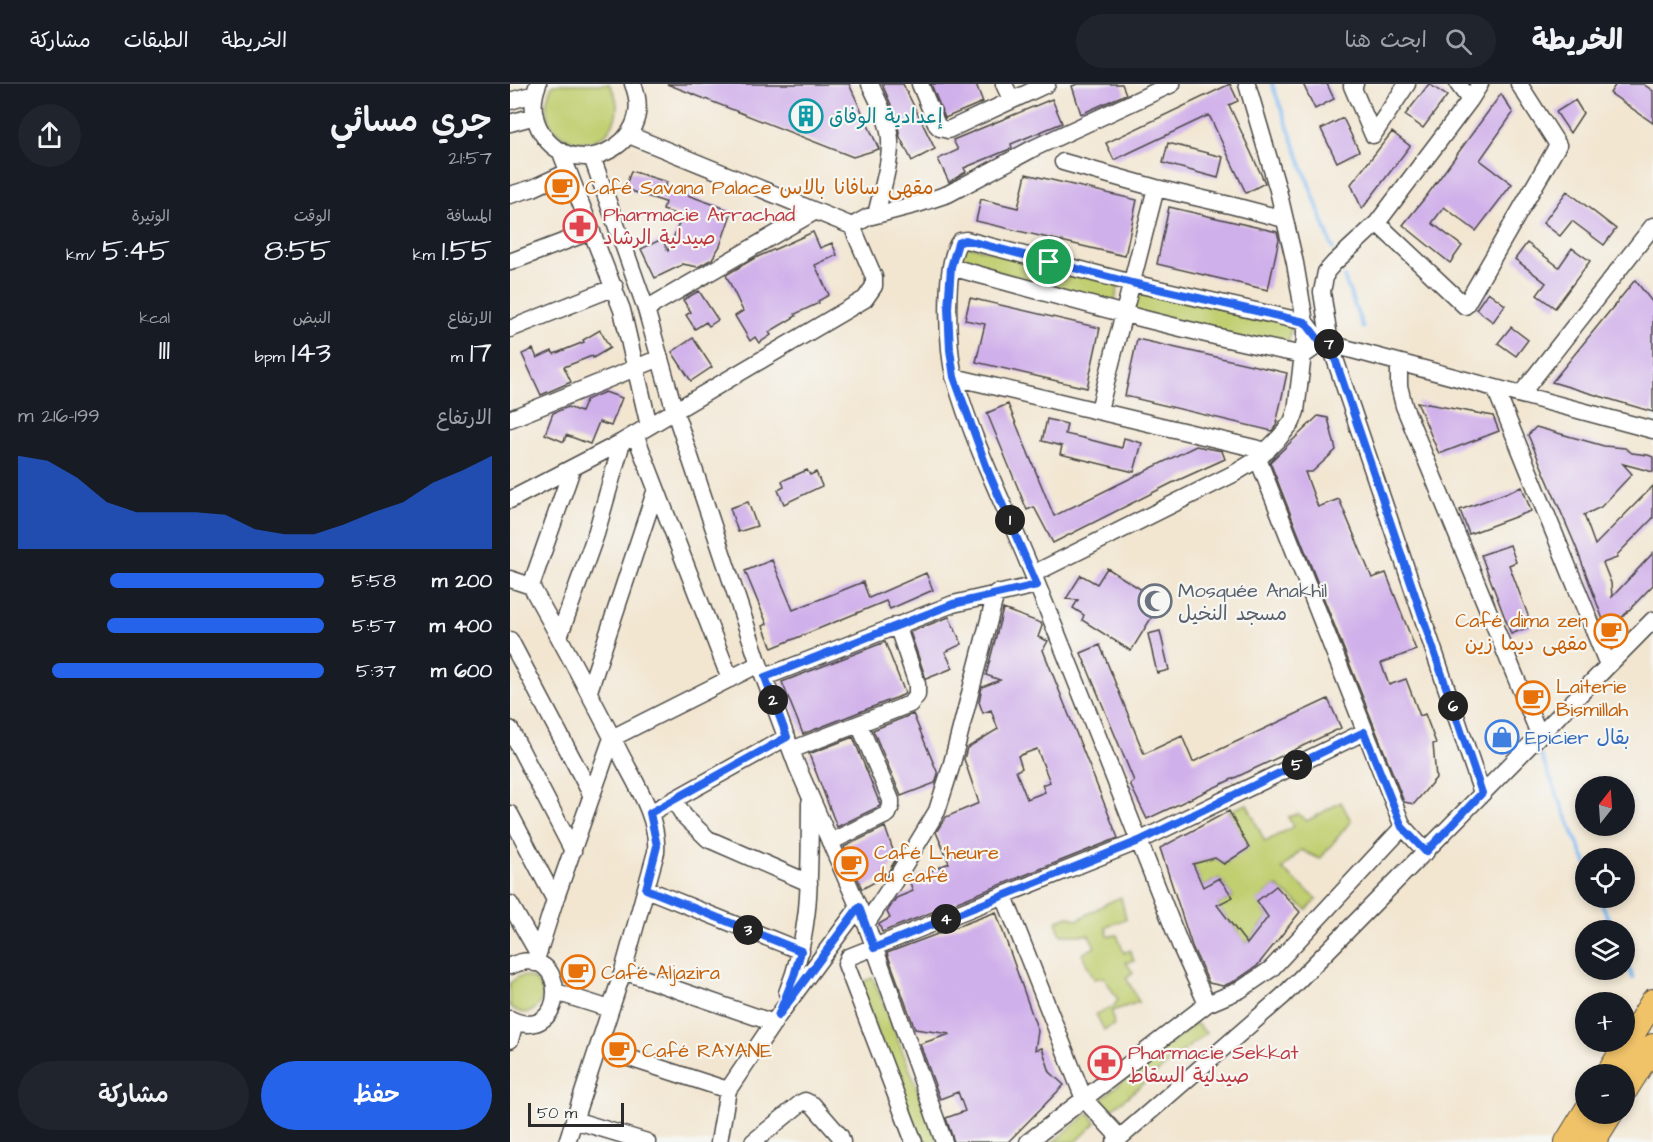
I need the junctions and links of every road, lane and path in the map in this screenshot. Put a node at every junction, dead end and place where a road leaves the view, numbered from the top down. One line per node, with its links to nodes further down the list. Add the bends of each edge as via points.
1 (633, 84): 18 (street, via 638,111)
2 (870, 84): 26 (street, via 890,139)
3 (920, 84): 13 (street, via 937,125 944,130)
4 (1047, 84): 13 (street)
5 (1172, 84): 26 (street, via 1034,148 948,194)
6 (1247, 84): 27 (street)
7 (1355, 84): 8 (street, via 1352,86 1372,135)
8 (1407, 84)
9 (1458, 84): 14 (street)
10 (1480, 84): 14 (street)
11 (1519, 84): 28 (street, via 1558,145 1466,306)
12 (536, 89): 15 (street); 16 (street)
13 (1008, 92)
14 (1470, 100): 28 (street)
15 (510, 101)
16 (535, 116): 17 (street); 19 (street, via 542,134)
17 (510, 123)
18 (629, 135): 20 (street, via 612,150); 25 (street)
19 (560, 150): 20 (street); 22 (street)
20 (592, 157): 36 (street)
21 (1063, 162): 23 (street)
22 (568, 172): 24 (street); 31 (street)
23 (1156, 188): 27 (street); 34 (street)
24 (510, 195)
25 (814, 212): 29 (street); 36 (street)
26 (876, 215): 29 (street)
27 (1284, 219): 38 (street)
28 (1377, 223): 40 (street, via 1334,262 1324,278)
29 (852, 226): 49 (street, via 875,281 865,299)
30 (1653, 226): 47 (street)
31 (592, 231): 32 (street); 35 (street)
32 (510, 262)
33 (951, 267): 34 (street, via 958,243 966,240); 37 (street); 45 (street, via 948,308)
34 (1132, 283): 37 (street); 38 (street)
35 (615, 288): 39 (street); 44 (street)
36 (646, 309): 42 (street)
37 (1125, 315): 41 (street); 48 (street)
38 (1305, 322): 40 (street); 41 (street)
39 (511, 326)
40 (1325, 343): 41 (street); 43 (street); 75 (street)
41 (1304, 355): 53 (street, via 1292,422)
42 (660, 358): 44 (street); 49 (street)
43 (1399, 363): 46 (street); 72 (street, via 1404,406)
44 (637, 367): 50 (street); 52 (street)
45 (954, 377): 48 (street); 58 (street, via 988,471)
46 (1495, 388): 47 (street); 65 (street)
47 (1521, 394): 51 (street)
48 (1099, 410): 53 (street)
49 (675, 412): 52 (street); 66 (street)
50 (510, 419)
51 (1653, 430)
52 (635, 434): 54 (street); 55 (street); 63 (street)
53 (1262, 455): 58 (street); 71 (street)
54 (572, 469): 56 (street); 59 (street)
55 (656, 489): 67 (street); 68 (street)
56 (510, 500)
57 (510, 579): 59 (street)
58 (1035, 579): 60 (street); 82 (street)
59 (531, 586): 63 (street)
60 (996, 593): 62 (street); 92 (street, via 937,811)
61 (1653, 620): 65 (street)
62 (897, 625): 66 (street); 69 (street, via 917,684 917,695 910,704)
63 (559, 637): 68 (street)
64 (510, 640): 76 (street)
65 (1608, 665): 72 (street)
66 (762, 671): 67 (street); 74 (street)
67 (730, 679): 73 (street)
68 (589, 691): 73 (street)
69 (859, 724): 74 (street); 83 (street, via 891,800 890,810)
70 (510, 729): 84 (street)
71 (1364, 732): 81 (street); 82 (street)
72 (1539, 734): 75 (street)
73 (612, 738): 76 (street); 79 (street)
74 (789, 744): 77 (street); 78 (street)
75 (1482, 793): 85 (street)
76 (591, 794): 84 (street)
77 (810, 795): 83 (street); 86 (street)
78 (674, 800): 79 (street); 86 (street, via 708,839)
79 (650, 813): 87 (street, via 657,846)
80 (510, 814): 89 (street)
81 (1402, 827): 85 (street); 100 (street, via 1271,969 1240,990)
82 (1139, 841): 88 (street); 100 (street)
83 (830, 842): 91 (street)
84 (573, 851): 89 (street)
85 (1426, 852): 113 (street, via 1283,996)
86 (809, 883): 94 (street)
87 (646, 889): 94 (street); 97 (street)
88 (1004, 896): 93 (street); 109 (street)
89 (555, 900): 95 (street)
90 (510, 903): 95 (street)
91 (859, 907): 92 (street); 102 (street)
92 (866, 924): 93 (street)
93 (874, 948): 119 (street, via 849,957 846,964); 120 (street)
94 (801, 951): 102 (street)
95 (537, 958): 96 (street); 98 (street, via 555,983)
96 (510, 966)
97 (623, 971): 101 (street); 102 (street)
98 (556, 992): 101 (street); 103 (street, via 553,1006 543,1018)
99 (1653, 1001): 106 (highway)
100 (1207, 1004): 109 (street)
101 (610, 1009): 105 (street)
102 (776, 1020): 108 (street)
103 (511, 1030)
104 (1653, 1046): 107 (highway)
105 (598, 1048): 108 (street); 110 (street)
106 (1614, 1064)
107 (1635, 1075)
108 (728, 1090): 116 (street)
109 (1084, 1099): 113 (street); 121 (street)
110 (574, 1120): 114 (street); 115 (street)
111 (1578, 1124): 122 (highway)
112 (1604, 1124): 123 (highway)
113 (1117, 1140)
114 (641, 1141)
115 (567, 1142)
116 (719, 1142)
117 (753, 1142): 118 (street, via 805,1101 813,1105)
118 (842, 1142)
119 (914, 1142)
120 (944, 1142)
121 (1028, 1142)
122 (1567, 1142)
123 (1593, 1142)

